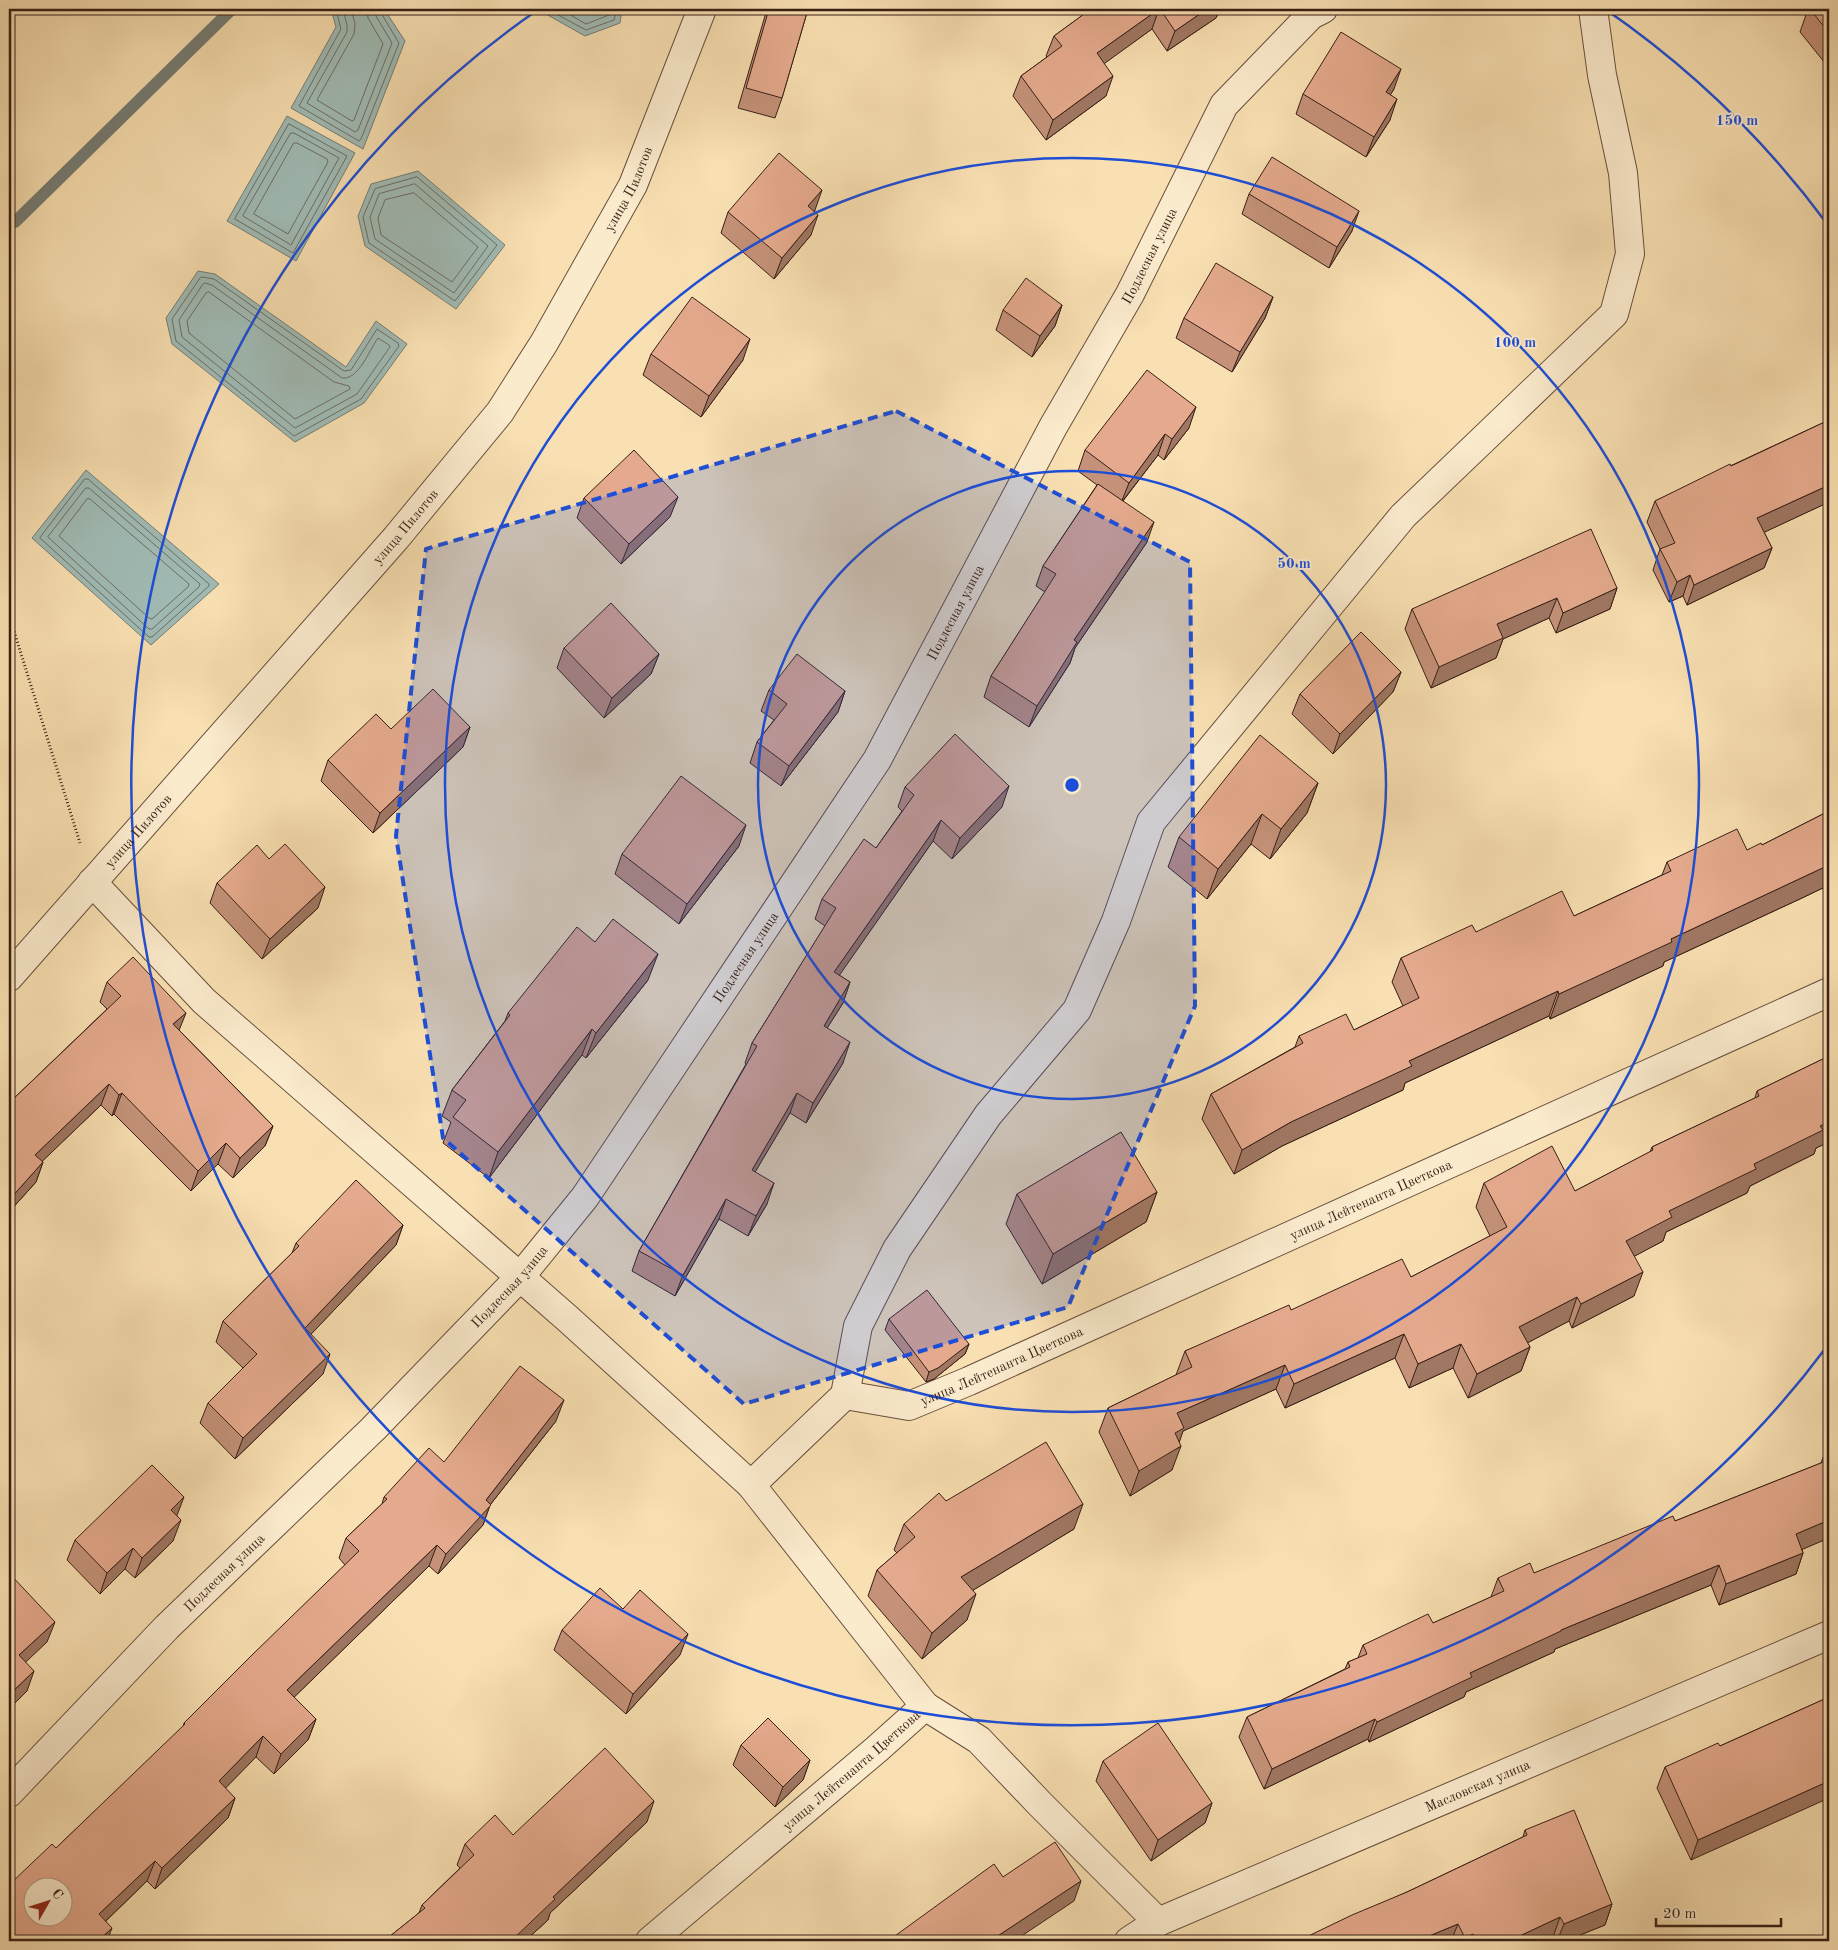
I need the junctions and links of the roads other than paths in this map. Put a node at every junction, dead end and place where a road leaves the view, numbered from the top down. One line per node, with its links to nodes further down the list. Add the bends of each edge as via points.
1 (702, 9): 4 (street, улица Пилотов, via 633,185 544,343 500,412 396,538)
2 (1323, 9): 7 (street, Подлесная улица, via 1311,15 1224,105 1130,294 1053,427 877,760 585,1197)
3 (1593, 9): 8 (street, via 1602,75 1623,172 1630,254 1614,314 1403,516 1151,822 1116,921 1077,1010 988,1115 897,1249 858,1326)
4 (92, 882): 5 (street, улица Пилотов); 7 (street, улица Лейтенанта Цветкова, via 204,1000)
5 (9, 977)
6 (1829, 992): 8 (street, улица Лейтенанта Цветкова, via 909,1406)
7 (520, 1277): 9 (street, улица Лейтенанта Цветкова); 12 (street, Подлесная улица, via 373,1429 167,1627)
8 (845, 1395): 9 (street)
9 (751, 1486): 11 (street, улица Лейтенанта Цветкова)
10 (1829, 1635): 13 (street, Масловская улица)
11 (925, 1706): 13 (street, via 979,1740); 14 (street, улица Лейтенанта Цветкова)
12 (9, 1793)
13 (1158, 1922): 15 (street, Масловская улица)
14 (650, 1941)
15 (1129, 1941)

